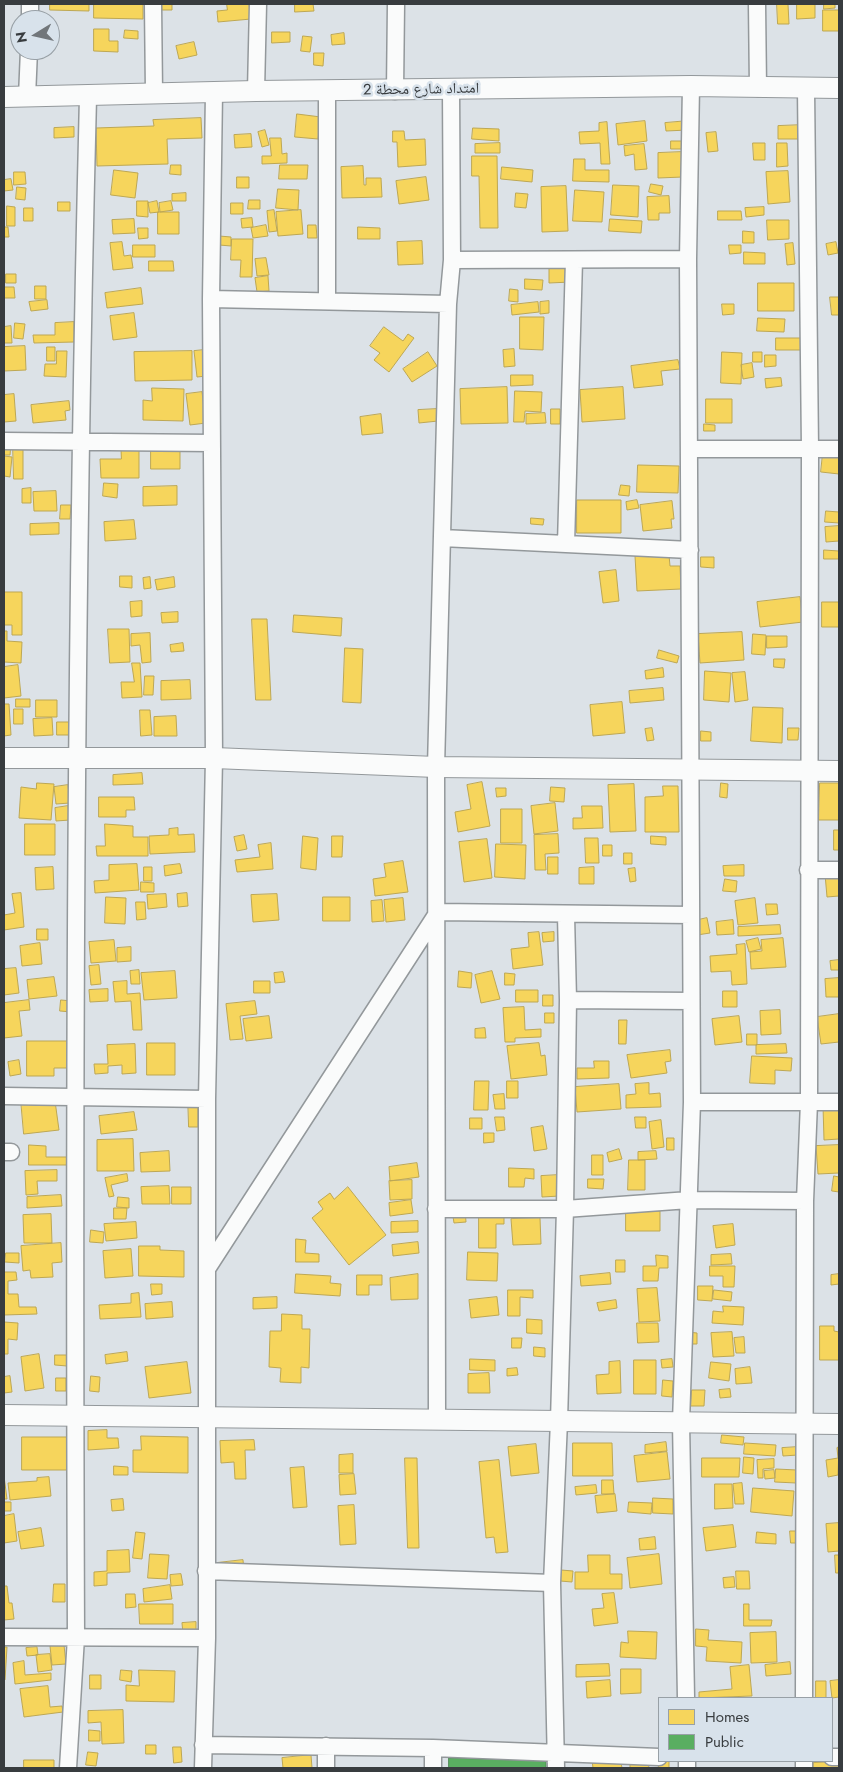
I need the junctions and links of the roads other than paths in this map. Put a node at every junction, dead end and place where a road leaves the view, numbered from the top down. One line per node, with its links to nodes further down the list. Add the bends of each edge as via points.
1 (153, 4): 15 (street)
2 (258, 4): 12 (street)
3 (396, 4): 11 (street)
4 (757, 4): 7 (street)
5 (29, 60): 18 (street)
6 (691, 86): 7 (street, امتداد شارع محطة 2); 9 (street, امتداد شارع محطة 2); 19 (street)
7 (758, 88): 10 (street, امتداد شارع محطة 2)
8 (839, 88): 10 (street, امتداد شارع محطة 2)
9 (451, 89): 11 (street, امتداد شارع محطة 2); 20 (street)
10 (806, 89): 29 (street)
11 (395, 90): 13 (street, امتداد شارع محطة 2)
12 (256, 91): 13 (street, امتداد شارع محطة 2); 14 (street, امتداد شارع محطة 2)
13 (327, 91): 23 (street)
14 (214, 92): 15 (street, امتداد شارع محطة 2); 22 (street)
15 (154, 93): 16 (street, امتداد شارع محطة 2)
16 (88, 96): 18 (street, امتداد شارع محطة 2); 26 (street)
17 (4, 97): 18 (street, امتداد شارع محطة 2)
18 (27, 97)
19 (688, 259): 21 (street); 28 (street)
20 (452, 260): 21 (street); 24 (street)
21 (574, 260): 32 (street)
22 (211, 299): 23 (street); 27 (street)
23 (327, 301): 24 (street)
24 (448, 304): 31 (street)
25 (4, 441): 26 (street)
26 (79, 442): 27 (street); 35 (street)
27 (212, 443): 36 (street)
28 (690, 449): 29 (street); 33 (street)
29 (810, 449): 30 (street); 39 (street)
30 (839, 449)
31 (442, 538): 32 (street); 37 (street)
32 (566, 544): 33 (street)
33 (690, 550): 38 (street)
34 (4, 758): 35 (street)
35 (76, 758): 36 (street); 49 (street)
36 (214, 758): 37 (street); 50 (street)
37 (436, 767): 38 (street); 43 (street)
38 (690, 769): 39 (street); 45 (street)
39 (809, 770): 40 (street); 41 (street)
40 (839, 771)
41 (808, 870): 42 (street); 52 (street)
42 (839, 870)
43 (438, 912): 44 (street); 56 (street); 58 (street)
44 (566, 915): 45 (street); 46 (street)
45 (691, 915): 47 (street)
46 (568, 1000): 47 (street); 57 (street)
47 (691, 1001): 51 (street)
48 (4, 1096): 49 (street)
49 (76, 1097): 50 (street); 60 (street)
50 (206, 1099): 58 (street)
51 (692, 1102): 52 (street); 54 (street)
52 (809, 1102): 53 (street); 55 (street)
53 (839, 1102)
54 (689, 1200): 55 (street); 57 (street); 64 (street)
55 (805, 1201): 65 (street)
56 (436, 1208): 57 (street); 62 (street)
57 (565, 1209): 63 (street)
58 (207, 1269): 61 (street)
59 (4, 1415): 60 (street)
60 (75, 1415): 61 (street); 70 (street)
61 (207, 1417): 62 (street); 67 (street)
62 (438, 1419): 63 (street)
63 (560, 1421): 64 (street); 68 (street)
64 (681, 1422): 65 (street); 72 (street)
65 (804, 1423): 66 (street); 73 (street)
66 (839, 1424)
67 (206, 1571): 68 (street); 71 (street)
68 (552, 1583): 78 (street)
69 (4, 1637): 70 (street)
70 (76, 1637): 71 (street); 79 (street)
71 (207, 1638): 74 (street)
72 (686, 1697)
73 (804, 1697)
74 (203, 1745): 75 (street); 80 (street)
75 (326, 1746): 76 (street); 81 (street)
76 (433, 1748): 78 (street); 82 (street)
77 (658, 1757): 78 (street)
78 (556, 1761)
79 (68, 1768)
80 (203, 1768)
81 (326, 1768)
82 (433, 1768)

